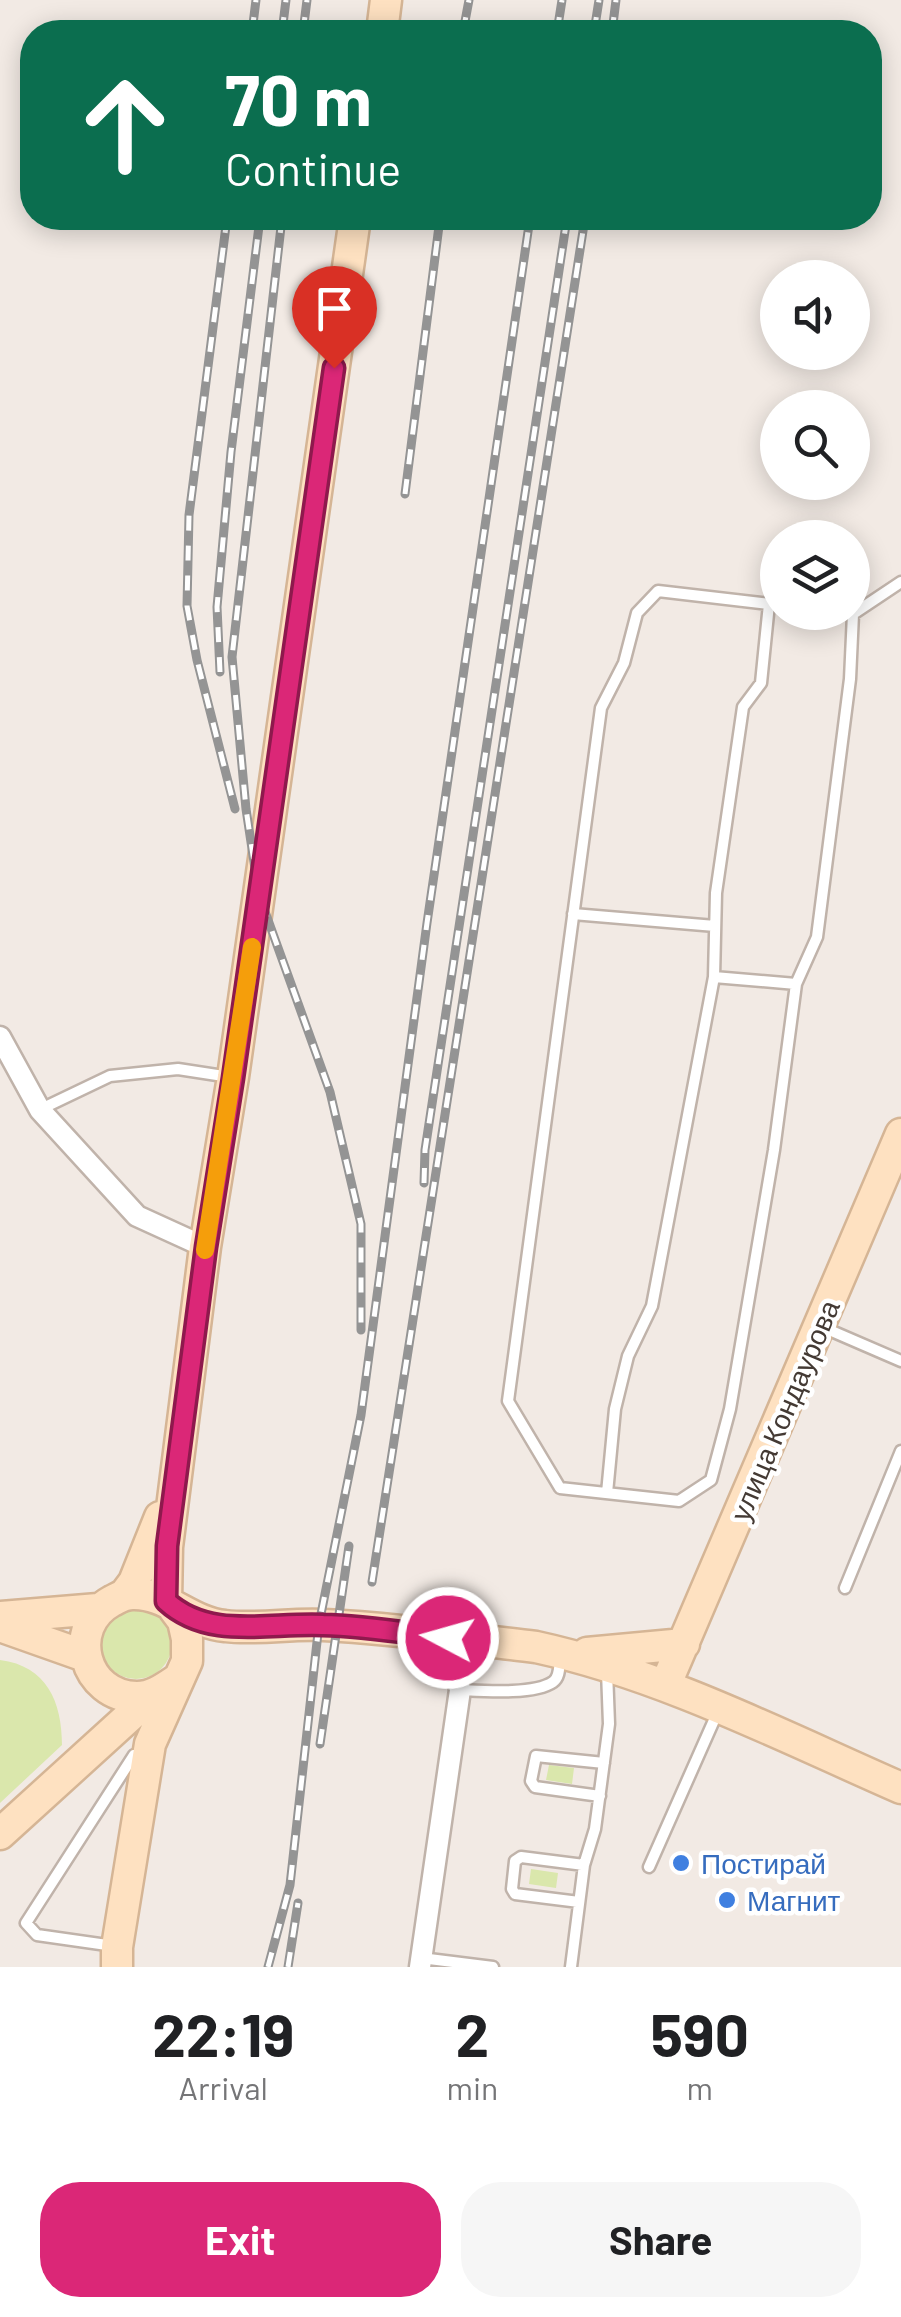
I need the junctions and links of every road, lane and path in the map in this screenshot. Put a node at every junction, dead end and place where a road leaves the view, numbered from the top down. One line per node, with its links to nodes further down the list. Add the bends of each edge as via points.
1 (353, 230): 12 (main road)
2 (901, 582): 3 (lane)
3 (870, 600)
4 (760, 603): 7 (lane, via 658,591 638,613 624,663 601,708)
5 (769, 630): 8 (lane, via 761,683 743,706)
6 (849, 630): 10 (lane, via 850,680 817,937)
7 (574, 914): 8 (lane); 20 (lane, via 508,1401 560,1488)
8 (716, 926): 9 (lane)
9 (714, 977): 10 (lane); 20 (lane, via 652,1306 628,1356 615,1410)
10 (796, 984): 20 (lane, via 736,1372 711,1480 680,1501)
11 (0, 1038): 13 (street)
12 (233, 1078): 13 (lane, via 178,1069 110,1076); 15 (main road)
13 (40, 1110): 15 (street, via 137,1216)
14 (901, 1134): 16 (main road, улица Кондаурова)
15 (206, 1247): 19 (main road)
16 (820, 1326): 17 (lane); 29 (main road, улица Кондаурова)
17 (901, 1360)
18 (901, 1451): 21 (lane)
19 (176, 1472): 22 (main road); 23 (main road, via 167,1546)
20 (607, 1493)
21 (845, 1588)
22 (126, 1594): 23 (main road); 24 (main road)
23 (170, 1605): 27 (main road, via 202,1622); 32 (main road, via 188,1639)
24 (98, 1609): 25 (main road); 33 (main road, via 84,1637)
25 (0, 1617)
26 (0, 1626): 33 (main road)
27 (261, 1627): 28 (main road, via 319,1624); 32 (main road, via 220,1643)
28 (448, 1638): 30 (main road); 35 (street)
29 (684, 1644): 30 (main road); 34 (main road, улица Кондаурова)
30 (564, 1654): 31 (main road); 35 (lane, via 550,1684)
31 (606, 1667): 34 (main road); 39 (lane)
32 (173, 1678): 33 (main road, via 136,1697); 42 (main road, via 150,1744)
33 (104, 1686): 37 (main road); 38 (main road); 38 (main road)
34 (666, 1686): 36 (main road)
35 (460, 1690): 48 (street)
36 (720, 1708): 40 (main road); 45 (lane)
37 (134, 1755): 42 (main road); 47 (lane, via 26,1923 37,1935)
38 (82, 1756): 43 (main road)
39 (604, 1763): 41 (lane); 41 (lane, via 539,1755 531,1781 535,1787)
40 (901, 1788)
41 (600, 1796): 44 (lane)
42 (142, 1808): 47 (main road)
43 (0, 1834)
44 (584, 1865): 46 (lane); 46 (lane, via 521,1857 512,1889)
45 (649, 1866)
46 (580, 1902): 50 (lane)
47 (117, 1957)
48 (421, 1962): 49 (lane)
49 (493, 1967)
50 (571, 1967)

